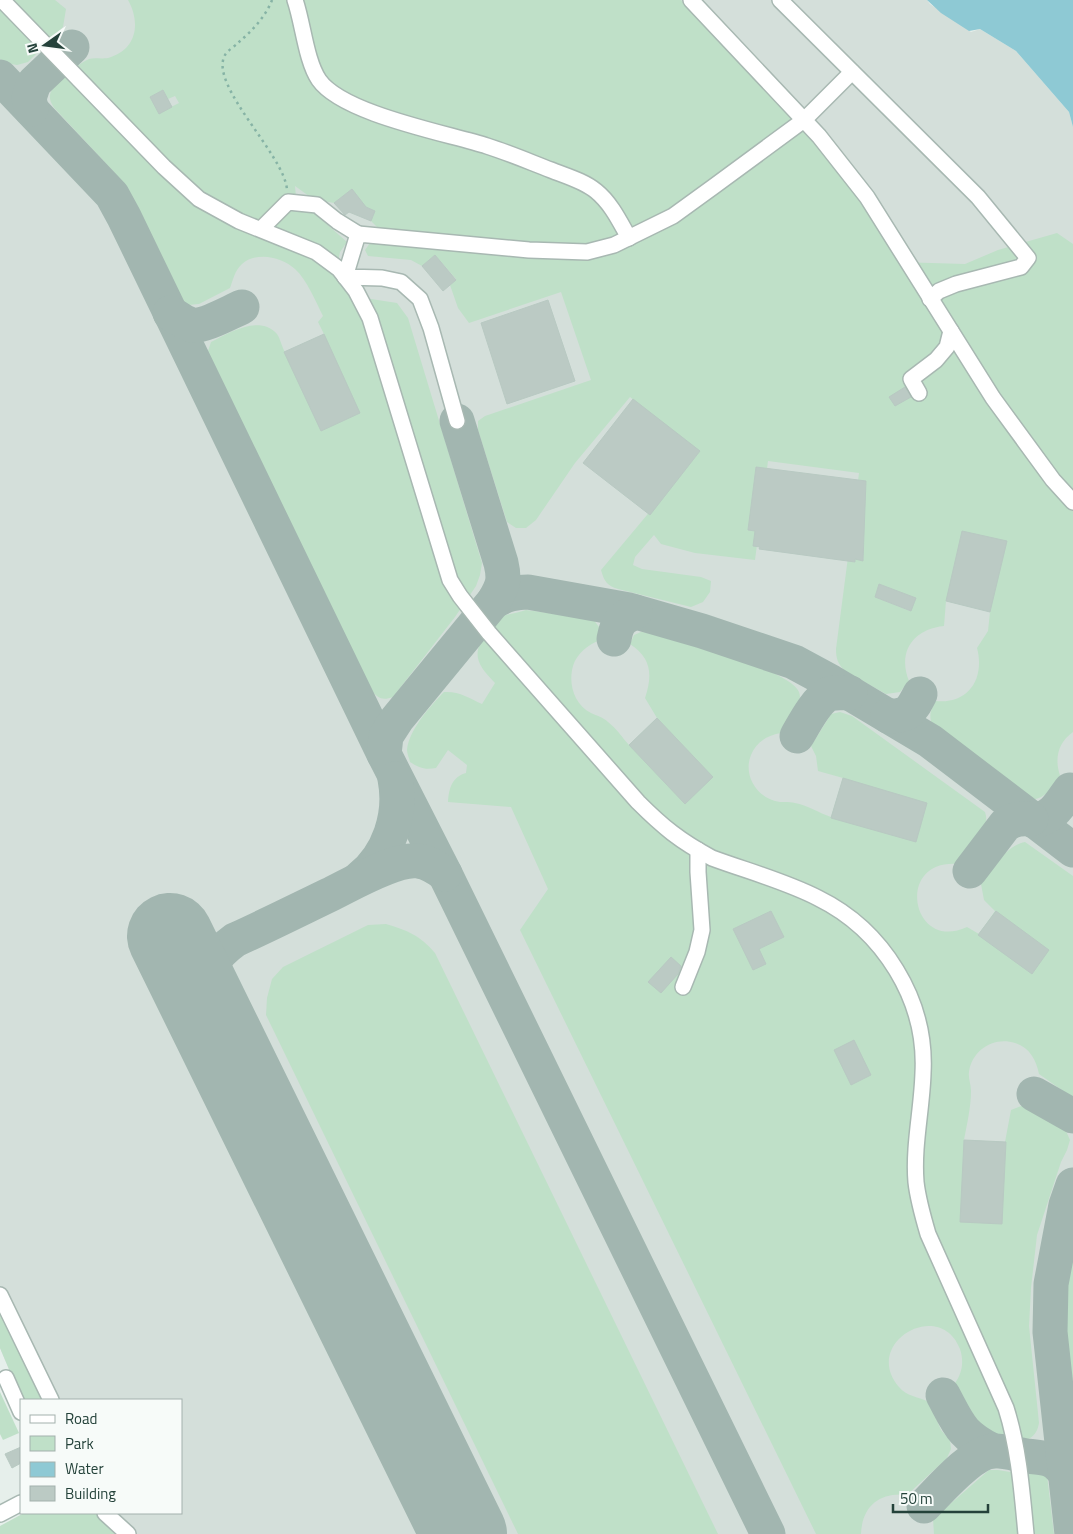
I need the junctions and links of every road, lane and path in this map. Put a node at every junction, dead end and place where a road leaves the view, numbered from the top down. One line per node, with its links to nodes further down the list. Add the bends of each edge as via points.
1 (2, 0): 9 (street, via 184,186 218,210)
2 (272, 0): 8 (path, via 249,33 225,55 222,70 246,118 269,148 286,182)
3 (295, 0): 11 (street, via 318,79 328,90 347,103 369,111 489,146 570,178 596,191 612,208)
4 (691, 0): 7 (street)
5 (780, 0): 6 (street)
6 (852, 72): 7 (street); 13 (street, via 978,196 1028,258 1021,267 956,284)
7 (804, 120): 11 (street, via 673,216); 13 (street, via 866,197)
8 (288, 202): 9 (street); 10 (street, via 317,205)
9 (261, 230): 12 (street, via 316,252)
10 (358, 234): 11 (street, via 529,250 587,252); 12 (street)
11 (629, 238)
12 (345, 277): 16 (street, via 401,282 420,300); 18 (street, via 370,318 450,580 489,633 638,802 660,825)
13 (930, 299): 14 (street)
14 (951, 331): 15 (street, via 947,347 911,379); 17 (street, via 993,398)
15 (919, 393)
16 (457, 421)
17 (1073, 502)
18 (698, 850): 19 (street, via 702,930); 28 (street, via 818,898 842,912 880,946 905,984 922,1038 924,1071 916,1158 920,1209 928,1234 1006,1408 1016,1449)
19 (683, 987)
20 (0, 1295): 22 (street)
21 (2, 1376): 23 (street)
22 (51, 1399)
23 (20, 1410)
24 (20, 1504): 25 (street)
25 (0, 1514)
26 (106, 1514): 27 (street)
27 (128, 1534)
28 (1026, 1534)

